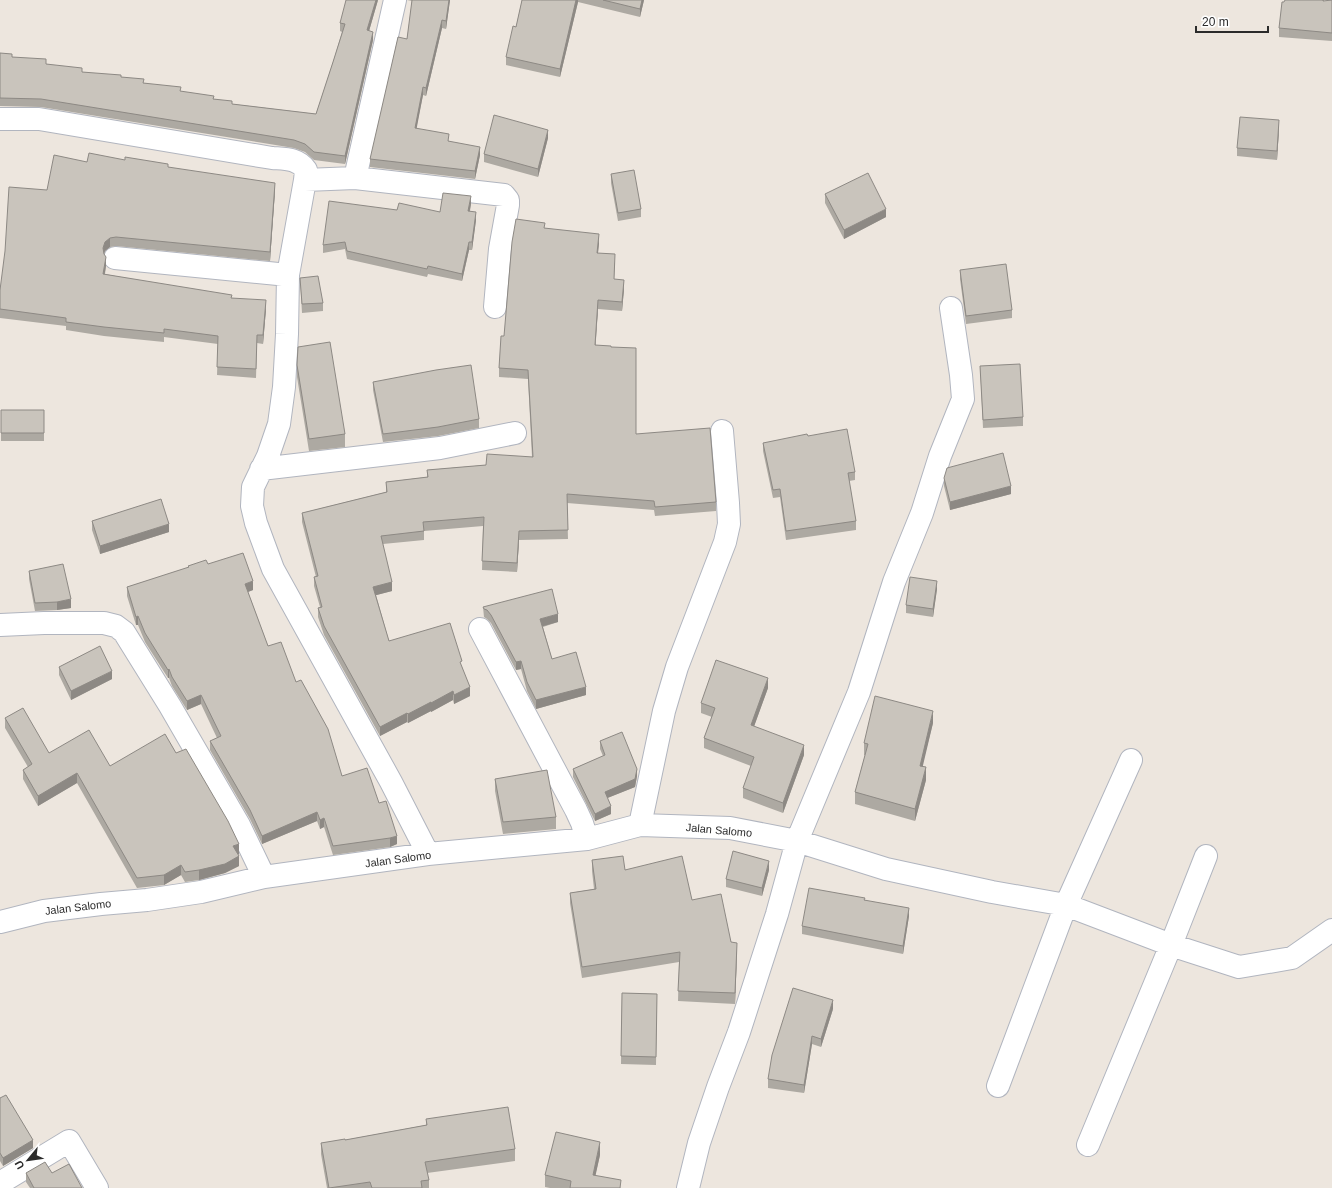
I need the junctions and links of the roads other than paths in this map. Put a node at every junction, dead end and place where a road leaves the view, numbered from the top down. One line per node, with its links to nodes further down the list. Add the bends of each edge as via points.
1 (394, 0): 3 (street)
2 (0, 119): 4 (street, via 39,119 286,159 303,165 306,170)
3 (355, 178): 4 (street); 7 (street, via 504,195 508,205 500,249)
4 (305, 180): 6 (street)
5 (115, 258): 6 (street)
6 (288, 275): 11 (street, via 287,342 279,424)
7 (495, 307)
8 (950, 308): 17 (street, via 963,399 894,582 859,692)
9 (722, 431): 15 (street, via 728,504 725,542 677,667 664,711)
10 (515, 433): 11 (street, via 440,448)
11 (261, 469): 18 (street, via 253,487 252,506 273,569)
12 (0, 625): 20 (street, via 104,623 116,626 124,632 239,825)
13 (480, 629): 16 (street, via 576,810)
14 (1131, 760): 21 (street)
15 (640, 825): 16 (street, Jalan Salomo); 17 (street, Jalan Salomo, via 730,828)
16 (587, 839): 18 (street, Jalan Salomo)
17 (797, 841): 21 (street, Jalan Salomo, via 886,869); 29 (street, via 777,914 739,1032 699,1143)
18 (428, 854): 20 (street, Jalan Salomo)
19 (1206, 856): 24 (street)
20 (264, 877): 22 (street, Jalan Salomo, via 194,893 44,911)
21 (1066, 905): 24 (street, Jalan Salomo); 25 (street)
22 (0, 922)
23 (1332, 930): 24 (street, Jalan Salomo, via 1292,958 1239,967)
24 (1171, 945): 26 (street)
25 (998, 1086)
26 (1088, 1145)
27 (0, 1182): 28 (street, via 69,1141)
28 (97, 1188)
29 (688, 1188)

